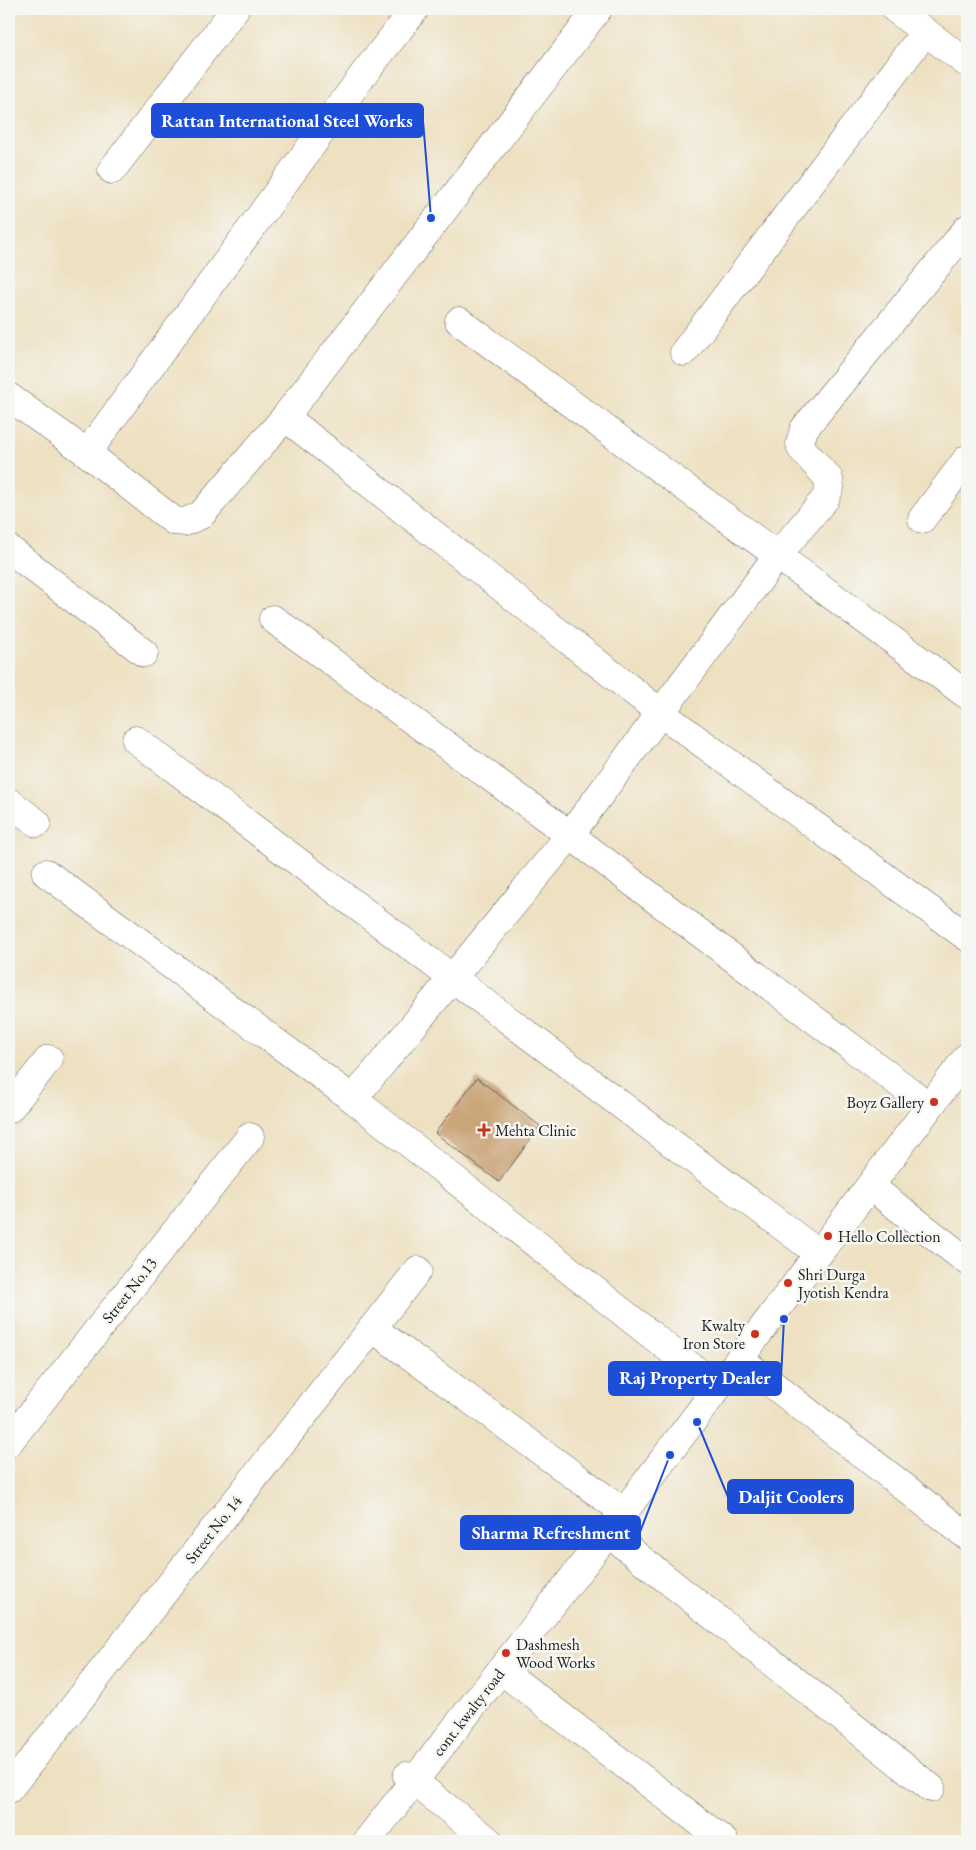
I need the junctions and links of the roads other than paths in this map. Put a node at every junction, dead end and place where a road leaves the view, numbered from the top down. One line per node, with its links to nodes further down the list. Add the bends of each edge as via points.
1 (235, 9): 7 (street)
2 (415, 9): 13 (street, via 363,75)
3 (598, 9): 12 (street)
4 (895, 9): 5 (street)
5 (926, 32): 6 (street); 10 (street)
6 (967, 64)
7 (112, 170)
8 (967, 229): 17 (street, via 804,429 801,448 825,473 830,487 825,499)
9 (458, 321): 17 (street)
10 (684, 352)
11 (9, 396): 13 (street)
12 (285, 417): 13 (street, via 201,515 185,522 174,521); 21 (street)
13 (87, 453)
14 (967, 459): 15 (street)
15 (922, 519)
16 (9, 549): 19 (street)
17 (777, 556): 20 (street); 21 (street)
18 (273, 619): 25 (street)
19 (144, 653)
20 (967, 695)
21 (661, 713): 25 (street); 27 (street)
22 (136, 740): 28 (street)
23 (9, 802): 24 (street)
24 (37, 823)
25 (570, 835): 28 (street); 32 (street)
26 (46, 873): 31 (street)
27 (967, 937)
28 (453, 978): 31 (street); 36 (street)
29 (967, 1057): 32 (street, cont. kwalty road)
30 (49, 1059): 33 (street)
31 (353, 1099): 41 (street)
32 (929, 1106): 35 (street, cont. kwalty road)
33 (9, 1109)
34 (250, 1137): 42 (street, Street No.13)
35 (870, 1186): 36 (street, cont. kwalty road); 37 (street)
36 (818, 1253): 40 (street, cont. kwalty road)
37 (967, 1261)
38 (418, 1270): 39 (street, Street No. 14)
39 (372, 1328): 43 (street); 49 (street, Street No. 14)
40 (740, 1359): 41 (street, cont. kwalty road); 45 (street)
41 (717, 1387): 43 (street, cont. kwalty road)
42 (9, 1442)
43 (624, 1512): 44 (street, cont. kwalty road)
44 (608, 1533): 46 (street, cont. kwalty road); 48 (street)
45 (967, 1536)
46 (501, 1670): 47 (street, cont. kwalty road); 52 (street)
47 (410, 1779): 50 (street, cont. kwalty road); 51 (street)
48 (931, 1788)
49 (9, 1789)
50 (367, 1841)
51 (489, 1841)
52 (724, 1841)

